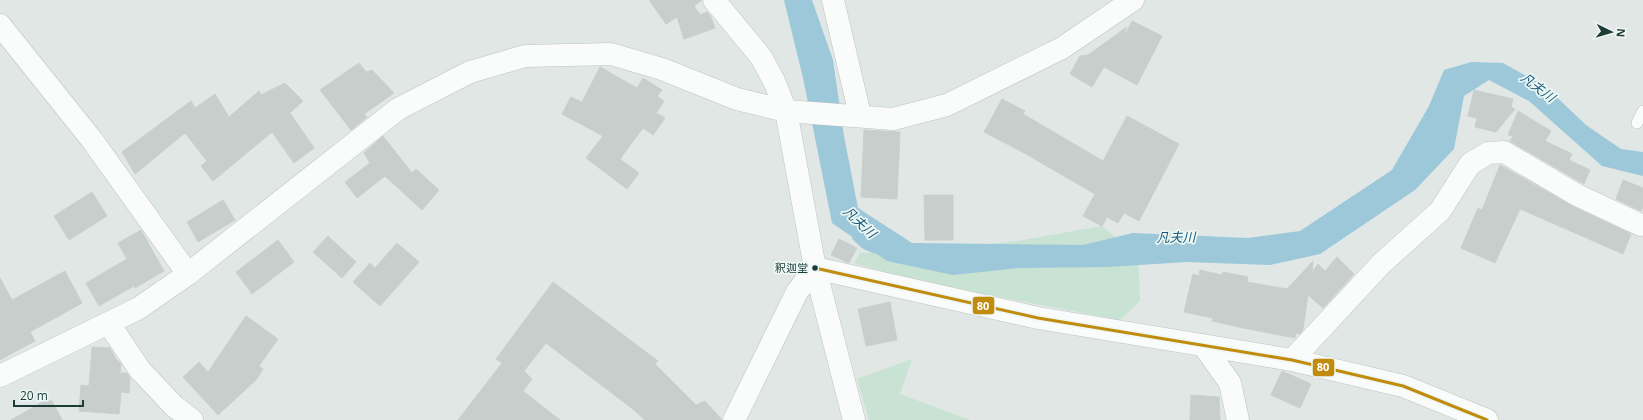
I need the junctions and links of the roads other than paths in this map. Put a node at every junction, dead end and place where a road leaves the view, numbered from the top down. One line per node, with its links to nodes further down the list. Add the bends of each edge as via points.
1 (714, 0): 5 (street, via 761,57)
2 (833, 0): 7 (street)
3 (1133, 0): 7 (street, via 1062,48 947,105 893,119)
4 (0, 25): 11 (street, via 92,140)
5 (786, 111): 7 (street); 10 (street); 11 (street, via 737,99 662,69 611,54 525,56 470,72 398,109)
6 (1643, 111): 8 (lane)
7 (860, 115)
8 (1637, 123)
9 (1640, 225): 14 (street, via 1577,195 1504,152 1488,153 1470,164 1440,211 1381,264)
10 (815, 268): 13 (street, via 1038,318); 17 (street, via 797,292); 18 (street)
11 (188, 274): 12 (street, via 139,308)
12 (109, 324): 15 (street); 16 (street, via 140,370 174,406)
13 (1203, 345): 14 (street); 19 (street, via 1230,382)
14 (1292, 360): 20 (street, via 1403,386)
15 (0, 376)
16 (192, 420)
17 (734, 420)
18 (854, 420)
19 (1238, 420)
20 (1487, 420)

